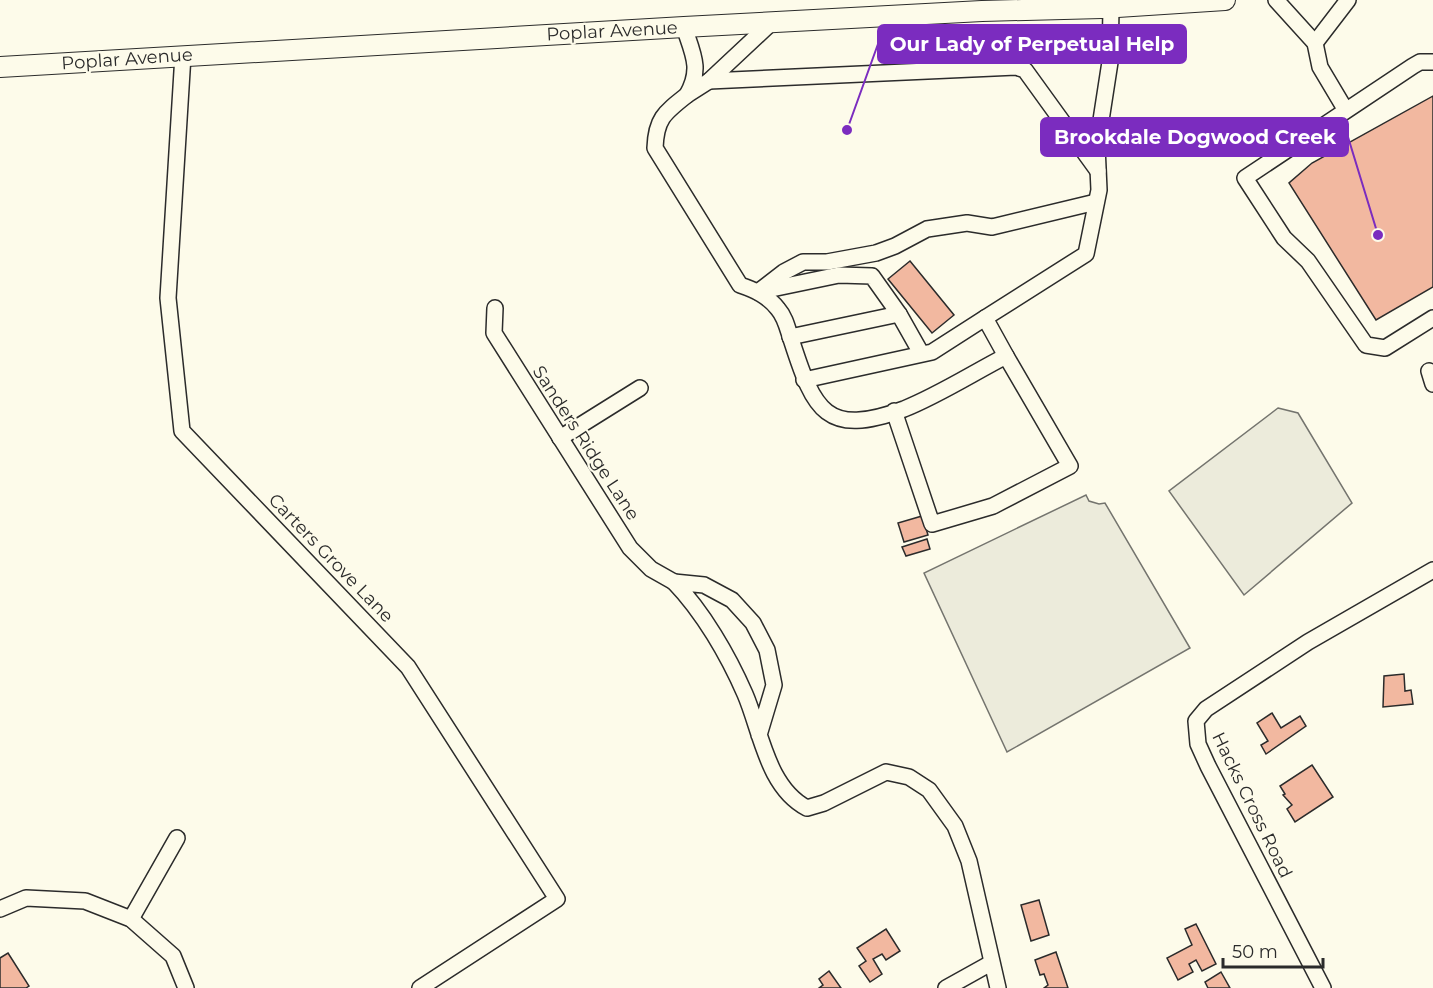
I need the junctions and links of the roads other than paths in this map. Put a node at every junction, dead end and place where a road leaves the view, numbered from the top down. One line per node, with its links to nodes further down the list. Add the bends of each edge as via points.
1 (1001, 0): 7 (main road)
2 (1225, 0): 5 (main road, Poplar Avenue)
3 (1276, 0): 10 (street)
4 (1348, 0): 10 (street)
5 (1196, 1): 6 (main road, Poplar Avenue)
6 (1104, 4): 7 (main road, Poplar Avenue); 17 (street, via 1110,62 1097,146)
7 (982, 11): 8 (main road, Poplar Avenue)
8 (772, 22): 9 (main road, Poplar Avenue); 14 (street)
9 (684, 27): 11 (main road, Poplar Avenue); 15 (street, via 695,60 696,79)
10 (1315, 43): 16 (street, via 1320,68)
11 (183, 55): 13 (main road, Poplar Avenue); 39 (street, Carters Grove Lane, via 168,298 182,431 408,667 557,899)
12 (1433, 62): 16 (street, via 1420,62)
13 (0, 67)
14 (709, 81): 15 (street); 17 (street, via 1016,67 1025,70)
15 (687, 95): 19 (street, via 668,109 656,125 655,148 740,285)
16 (1345, 109): 23 (street, via 1245,178 1284,238 1308,261 1366,345 1385,348)
17 (1098, 171): 18 (street)
18 (1096, 202): 19 (street, via 992,227 945,224 876,253 803,262); 22 (street, via 1086,254)
19 (758, 291): 21 (street, via 839,275 872,276); 24 (street, via 778,308)
20 (495, 308): 30 (street, Sanders Ridge Lane, via 494,333)
21 (899, 314): 24 (street); 25 (street)
22 (985, 318): 25 (street, via 933,352); 26 (street)
23 (1433, 318)
24 (790, 337): 27 (street)
25 (921, 353): 27 (street)
26 (1006, 356): 29 (street); 29 (street, via 1070,466 993,507 932,524)
27 (804, 380): 29 (street, via 814,401 837,418 856,420)
28 (640, 388): 30 (street)
29 (899, 410)
30 (560, 438): 32 (street, Sanders Ridge Lane, via 630,548 651,569)
31 (1430, 572): 42 (street, Hacks Cross Road, via 1308,642 1206,709 1196,721 1198,744 1208,766)
32 (674, 582): 33 (street, Sanders Ridge Lane, via 730,663); 33 (street, Sanders Ridge Lane, via 704,585 732,600 753,623 767,650 774,686)
33 (759, 735): 37 (street, Sanders Ridge Lane, via 770,765 795,802 807,808 885,772 909,777 929,790 955,826 969,861)
34 (177, 838): 36 (street)
35 (0, 909): 36 (street, via 26,898 85,901)
36 (131, 919): 38 (street, via 174,956)
37 (990, 963): 40 (street); 41 (street)
38 (186, 988)
39 (420, 988)
40 (946, 988)
41 (998, 988)
42 (1323, 988)

